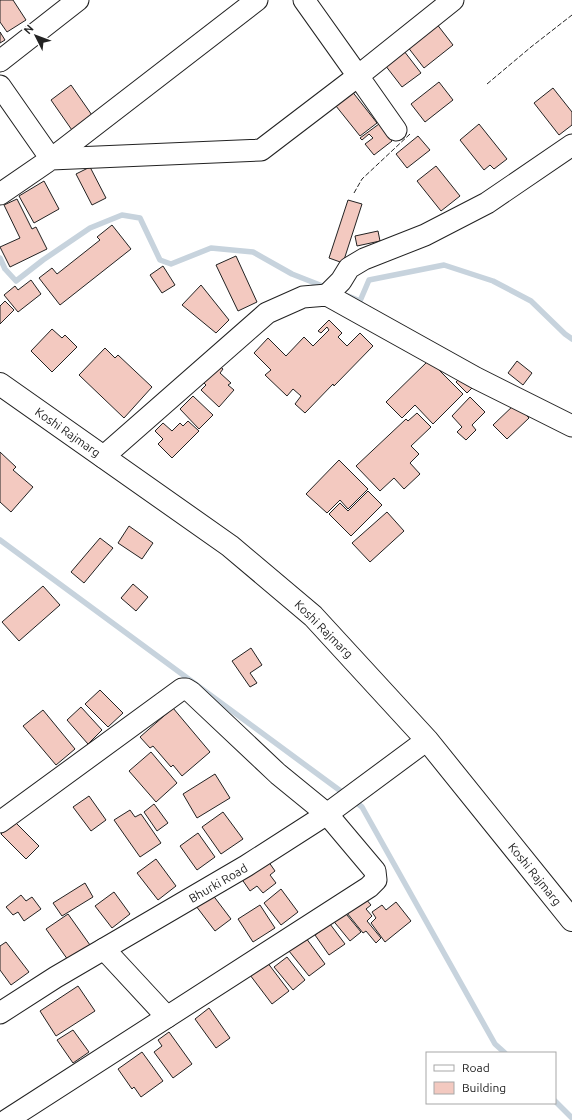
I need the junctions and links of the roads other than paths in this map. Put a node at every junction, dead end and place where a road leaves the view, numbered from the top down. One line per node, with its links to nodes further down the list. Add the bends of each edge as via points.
1 (78, 0): 5 (street)
2 (257, 0): 10 (street)
3 (304, 0): 6 (street)
4 (453, 0): 6 (street)
5 (0, 61)
6 (358, 76): 8 (street); 10 (street, via 261,150)
7 (0, 86): 10 (street)
8 (396, 130)
9 (572, 145): 12 (street, via 487,203 425,235 364,259 349,268)
10 (51, 160): 11 (street)
11 (0, 194)
12 (333, 289): 14 (street, via 476,378); 15 (street, via 303,297 267,313)
13 (0, 384): 15 (main road, Koshi Rajmarg)
14 (572, 426)
15 (104, 457): 16 (main road, Koshi Rajmarg, via 230,546 313,616)
16 (428, 740): 17 (street, Bhurki Road); 19 (main road, Koshi Rajmarg)
17 (333, 811): 18 (street, via 278,774 191,692 182,689); 20 (street, Bhurki Road, via 246,866); 22 (street, via 375,871 376,880 369,887)
18 (0, 822)
19 (572, 920)
20 (104, 949): 21 (street, Bhurki Road); 22 (street)
21 (0, 1013)
22 (167, 1017): 23 (street)
23 (7, 1120)

